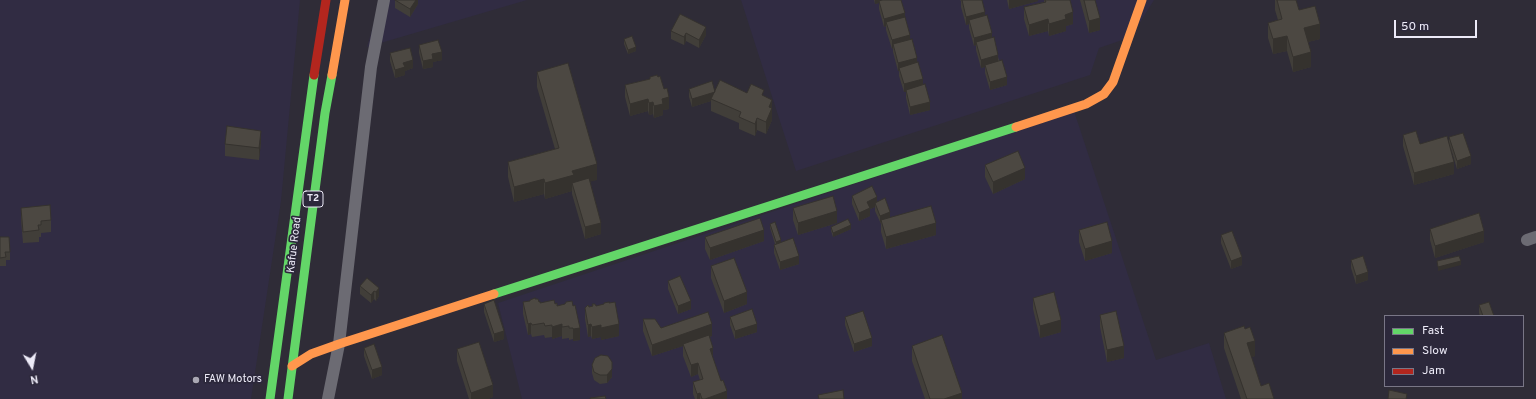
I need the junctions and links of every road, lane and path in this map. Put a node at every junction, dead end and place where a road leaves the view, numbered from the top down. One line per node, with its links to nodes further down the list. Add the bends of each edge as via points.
1 (326, 0): 7 (street, Kafue Road / T2)
2 (345, 0): 6 (street, Kafue Road / T2, via 325,113)
3 (384, 0): 5 (street, via 371,67)
4 (1142, 0): 5 (street, via 1113,82 1104,94 1086,104)
5 (339, 344): 6 (street, via 311,354); 9 (street)
6 (292, 366): 8 (street, Kafue Road / T2)
7 (270, 399)
8 (288, 399)
9 (328, 399)

